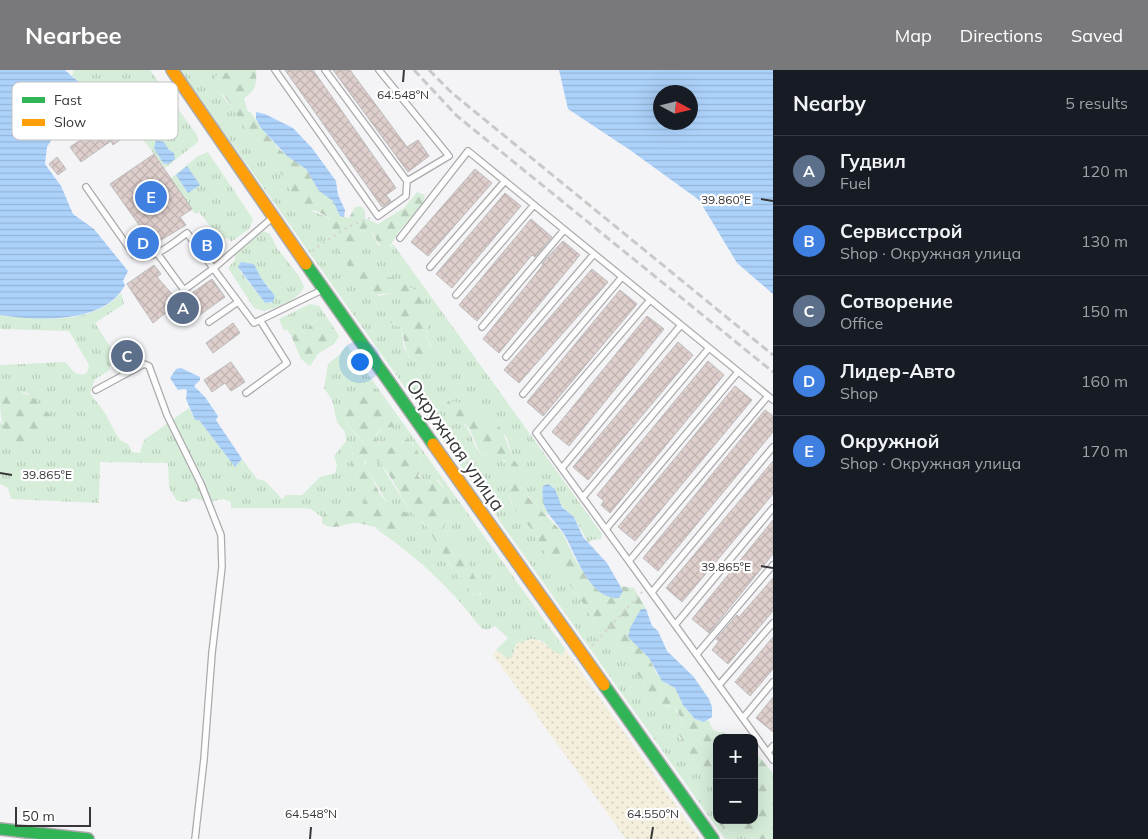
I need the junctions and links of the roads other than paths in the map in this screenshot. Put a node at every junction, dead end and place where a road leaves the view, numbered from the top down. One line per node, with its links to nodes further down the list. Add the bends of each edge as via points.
1 (172, 70): 9 (main road, Окружная улица)
2 (275, 70): 5 (lane, via 378,216 406,196)
3 (325, 70): 5 (lane)
4 (379, 70): 5 (lane, via 449,156)
5 (407, 181)
6 (504, 181): 8 (lane); 11 (lane, via 468,151); 14 (lane)
7 (86, 187): 12 (lane, via 134,255)
8 (534, 205): 10 (lane); 18 (lane)
9 (273, 217): 15 (lane); 17 (main road, Окружная улица)
10 (564, 230): 13 (lane); 24 (lane)
11 (400, 238)
12 (157, 253): 15 (lane, via 186,233); 15 (lane, via 184,290)
13 (594, 254): 16 (lane); 26 (lane)
14 (430, 267)
15 (214, 268): 20 (lane)
16 (622, 277): 19 (lane); 30 (lane)
17 (324, 289): 21 (lane); 52 (main road, Окружная улица)
18 (456, 295)
19 (650, 300): 23 (lane); 33 (lane, via 536,433)
20 (238, 302): 21 (lane, via 254,323); 22 (lane)
21 (260, 320): 29 (lane, via 287,363)
22 (209, 322)
23 (681, 325): 25 (lane); 33 (lane)
24 (482, 327)
25 (709, 348): 27 (lane); 34 (lane)
26 (506, 357)
27 (738, 372): 31 (lane); 36 (lane)
28 (96, 390): 51 (lane, via 144,364 150,366 167,414 201,484 220,535 222,567)
29 (246, 393)
30 (523, 394)
31 (771, 398): 37 (lane)
32 (773, 447): 39 (lane)
33 (562, 468): 34 (lane)
34 (583, 497): 36 (lane)
35 (773, 508): 41 (lane)
36 (606, 529): 37 (lane)
37 (629, 561): 39 (lane)
38 (773, 565): 42 (lane)
39 (652, 592): 41 (lane)
40 (773, 622): 44 (lane)
41 (676, 625): 42 (lane)
42 (697, 654): 44 (lane)
43 (773, 682): 45 (lane)
44 (719, 685): 45 (lane)
45 (743, 718): 47 (lane)
46 (773, 746): 47 (lane)
47 (768, 752): 48 (lane)
48 (773, 760)
49 (0, 829): 50 (main road)
50 (88, 839)
51 (195, 839)
52 (713, 839)

